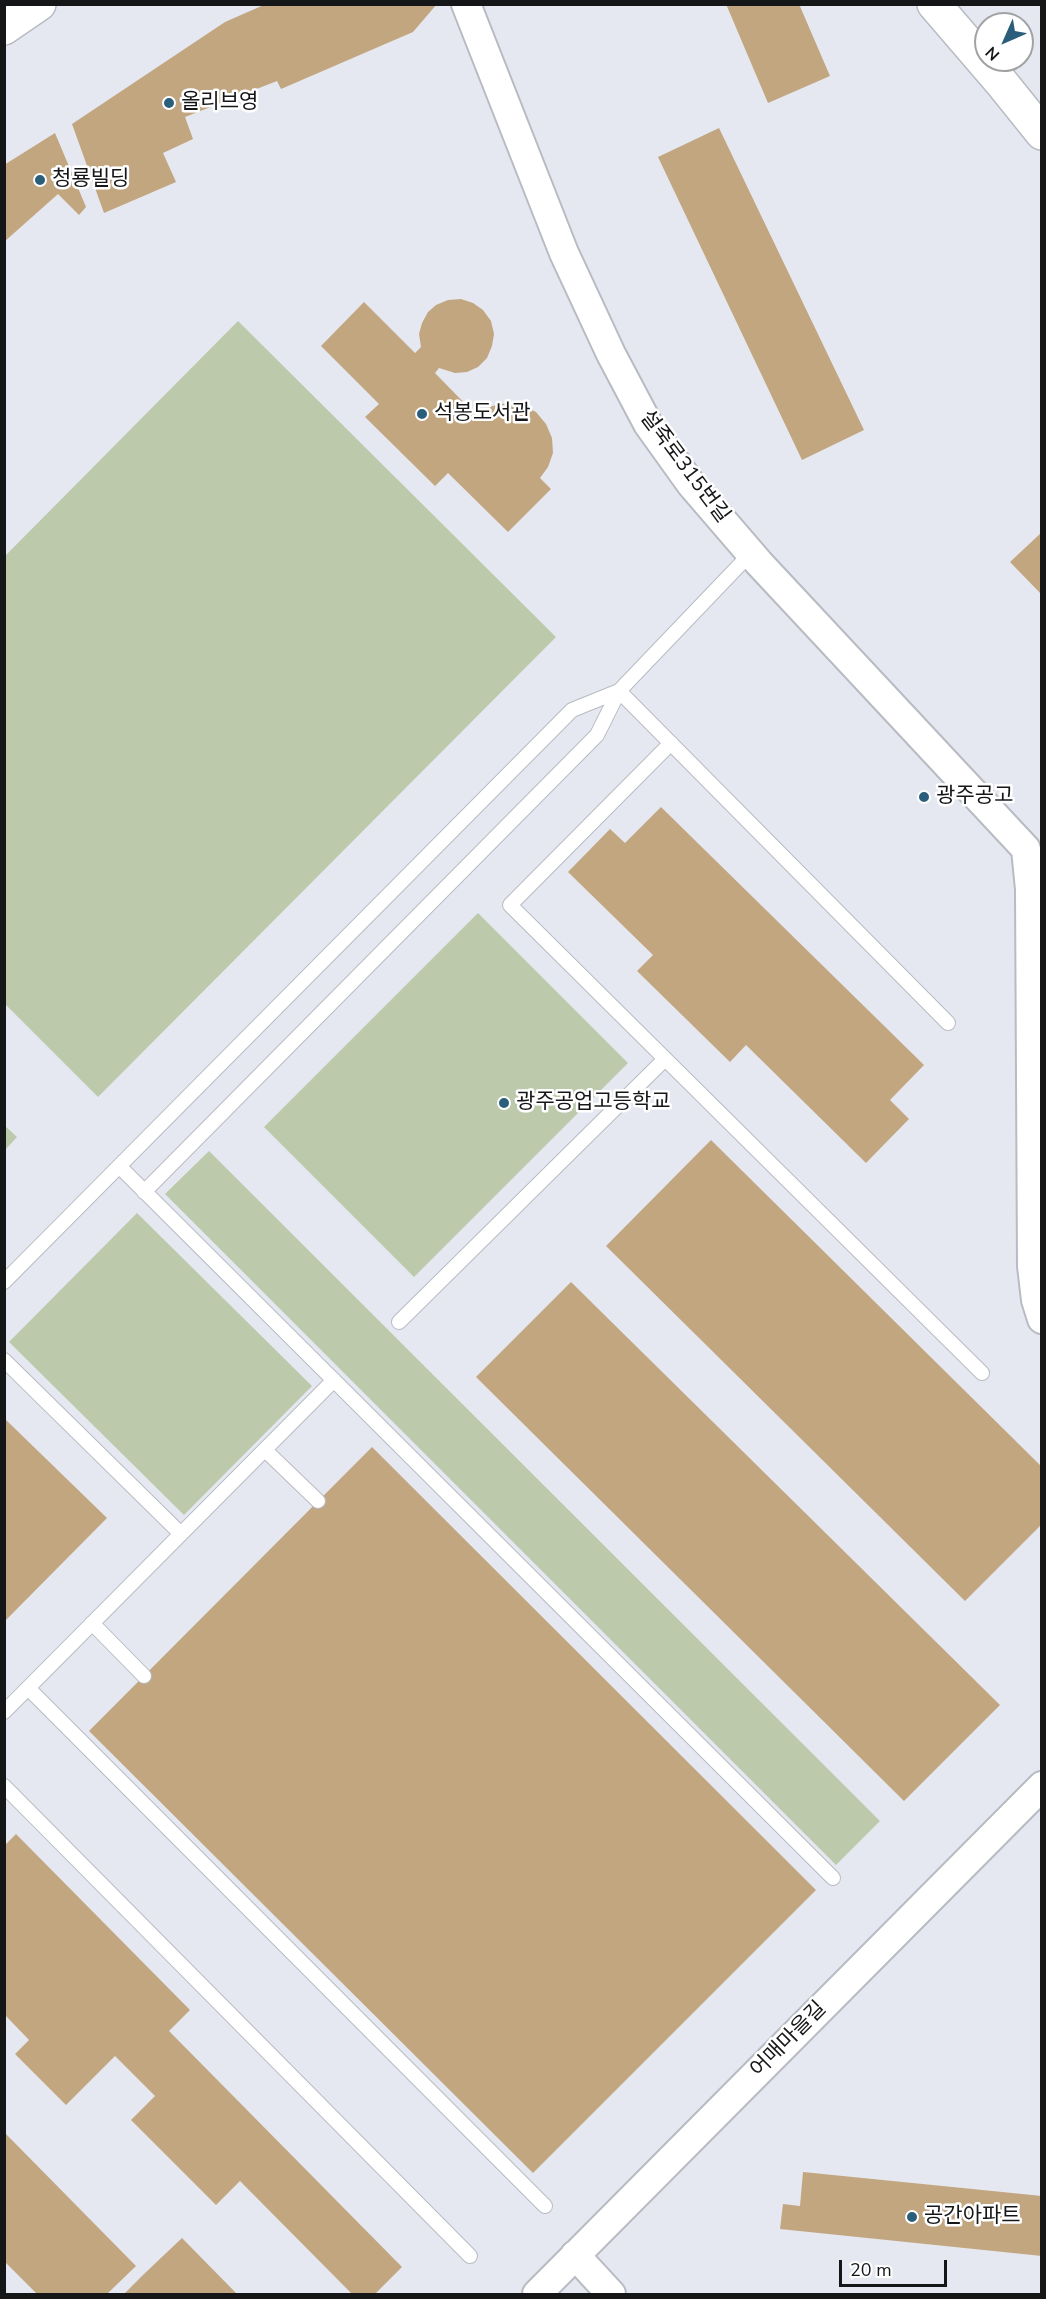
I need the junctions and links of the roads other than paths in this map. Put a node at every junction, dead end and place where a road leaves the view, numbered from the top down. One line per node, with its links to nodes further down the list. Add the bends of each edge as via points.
1 (39, 4): 4 (main road)
2 (466, 4): 6 (street, 설죽로315번길, via 564,253 611,354 648,424 692,484)
3 (934, 4): 5 (main road)
4 (4, 28)
5 (1041, 133)
6 (751, 553): 7 (lane); 9 (street, 설죽로315번길)
7 (619, 691): 8 (lane); 12 (lane, via 572,710); 13 (lane, via 597,735)
8 (671, 743): 10 (lane); 11 (lane, via 510,905)
9 (1034, 848): 15 (street, 설죽로315번길, via 1030,888 1032,1256)
10 (948, 1023)
11 (664, 1059): 16 (lane); 18 (lane)
12 (119, 1166): 13 (lane); 14 (lane)
13 (144, 1191): 19 (lane)
14 (4, 1282)
15 (1041, 1319)
16 (399, 1322)
17 (4, 1360): 22 (lane)
18 (982, 1374)
19 (334, 1380): 20 (lane); 29 (lane)
20 (265, 1450): 21 (lane); 22 (lane)
21 (318, 1501)
22 (181, 1534): 23 (lane)
23 (92, 1623): 24 (lane); 25 (lane)
24 (144, 1676)
25 (28, 1688): 26 (lane); 30 (lane)
26 (4, 1712)
27 (4, 1786): 32 (lane)
28 (1041, 1786): 31 (street, 어매마을길)
29 (833, 1878)
30 (545, 2206)
31 (575, 2255): 33 (street, 어매마을길); 34 (street)
32 (470, 2256)
33 (537, 2295)
34 (611, 2295)

